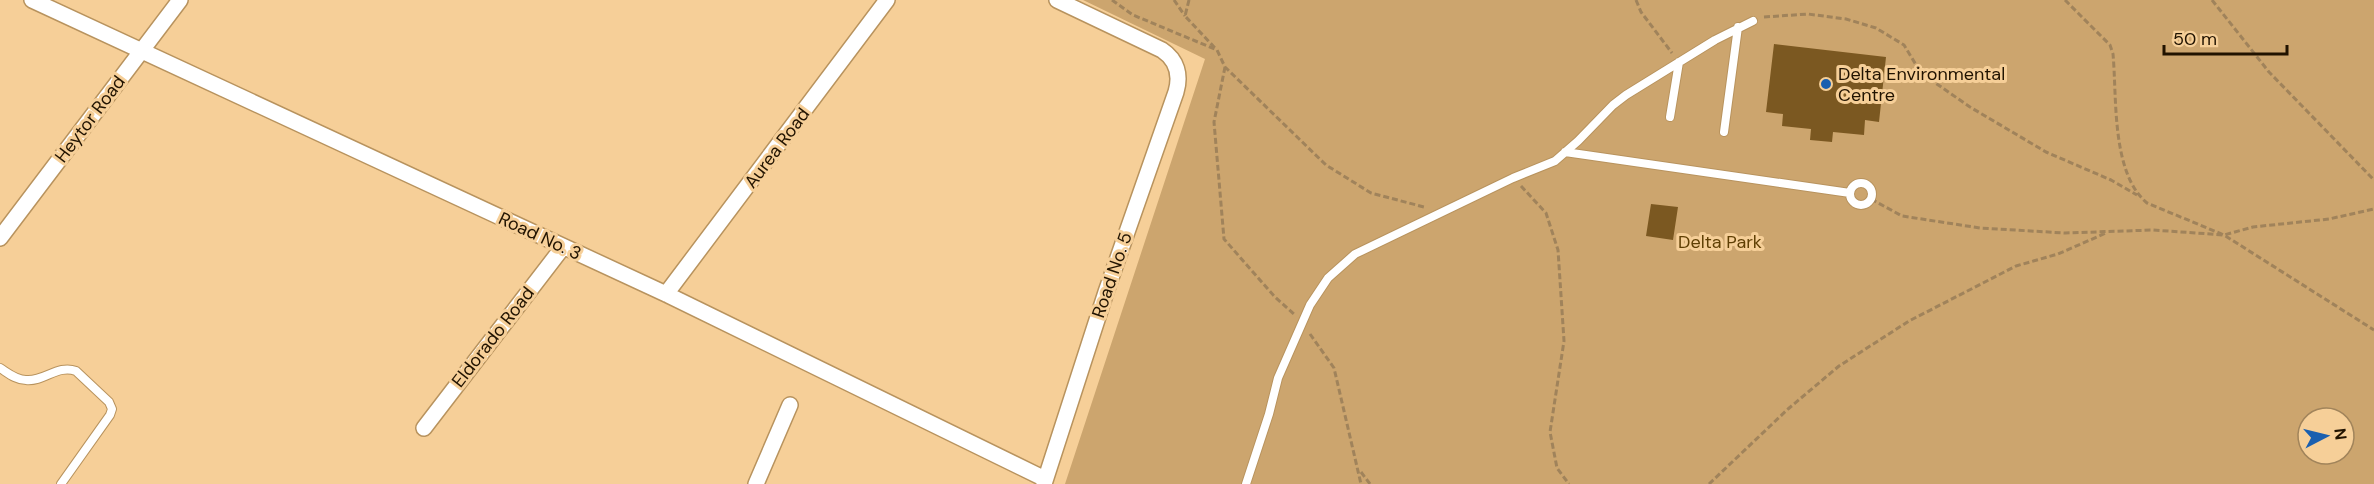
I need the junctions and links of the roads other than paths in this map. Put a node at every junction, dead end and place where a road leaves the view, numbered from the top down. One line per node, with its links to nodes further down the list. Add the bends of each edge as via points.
1 (32, 0): 7 (street, Road No. 3)
2 (180, 0): 7 (street, Heytor Road)
3 (886, 0): 15 (street, Aurea Road)
4 (1057, 0): 19 (street, Road No. 5, via 1162,50 1173,59 1178,78)
5 (1753, 21): 6 (lane)
6 (1738, 27): 8 (lane); 10 (lane)
7 (142, 50): 13 (street, Heytor Road); 14 (street, Road No. 3)
8 (1679, 62): 9 (lane); 11 (lane, via 1613,105)
9 (1670, 117)
10 (1724, 132)
11 (1565, 152): 12 (lane); 22 (lane, via 1555,161 1355,254 1328,278 1310,305 1278,378)
12 (1850, 193): 12 (lane, via 1855,184 1866,183 1872,192 1871,199 1858,205 1851,200)
13 (0, 238)
14 (564, 247): 15 (street, Road No. 3); 18 (street, Eldorado Road)
15 (666, 294): 19 (street, Road No. 3)
16 (0, 368): 20 (lane, via 24,380 70,369 109,402 110,415)
17 (790, 405): 21 (street)
18 (424, 428)
19 (1048, 482)
20 (61, 484)
21 (756, 484)
22 (1246, 484)

